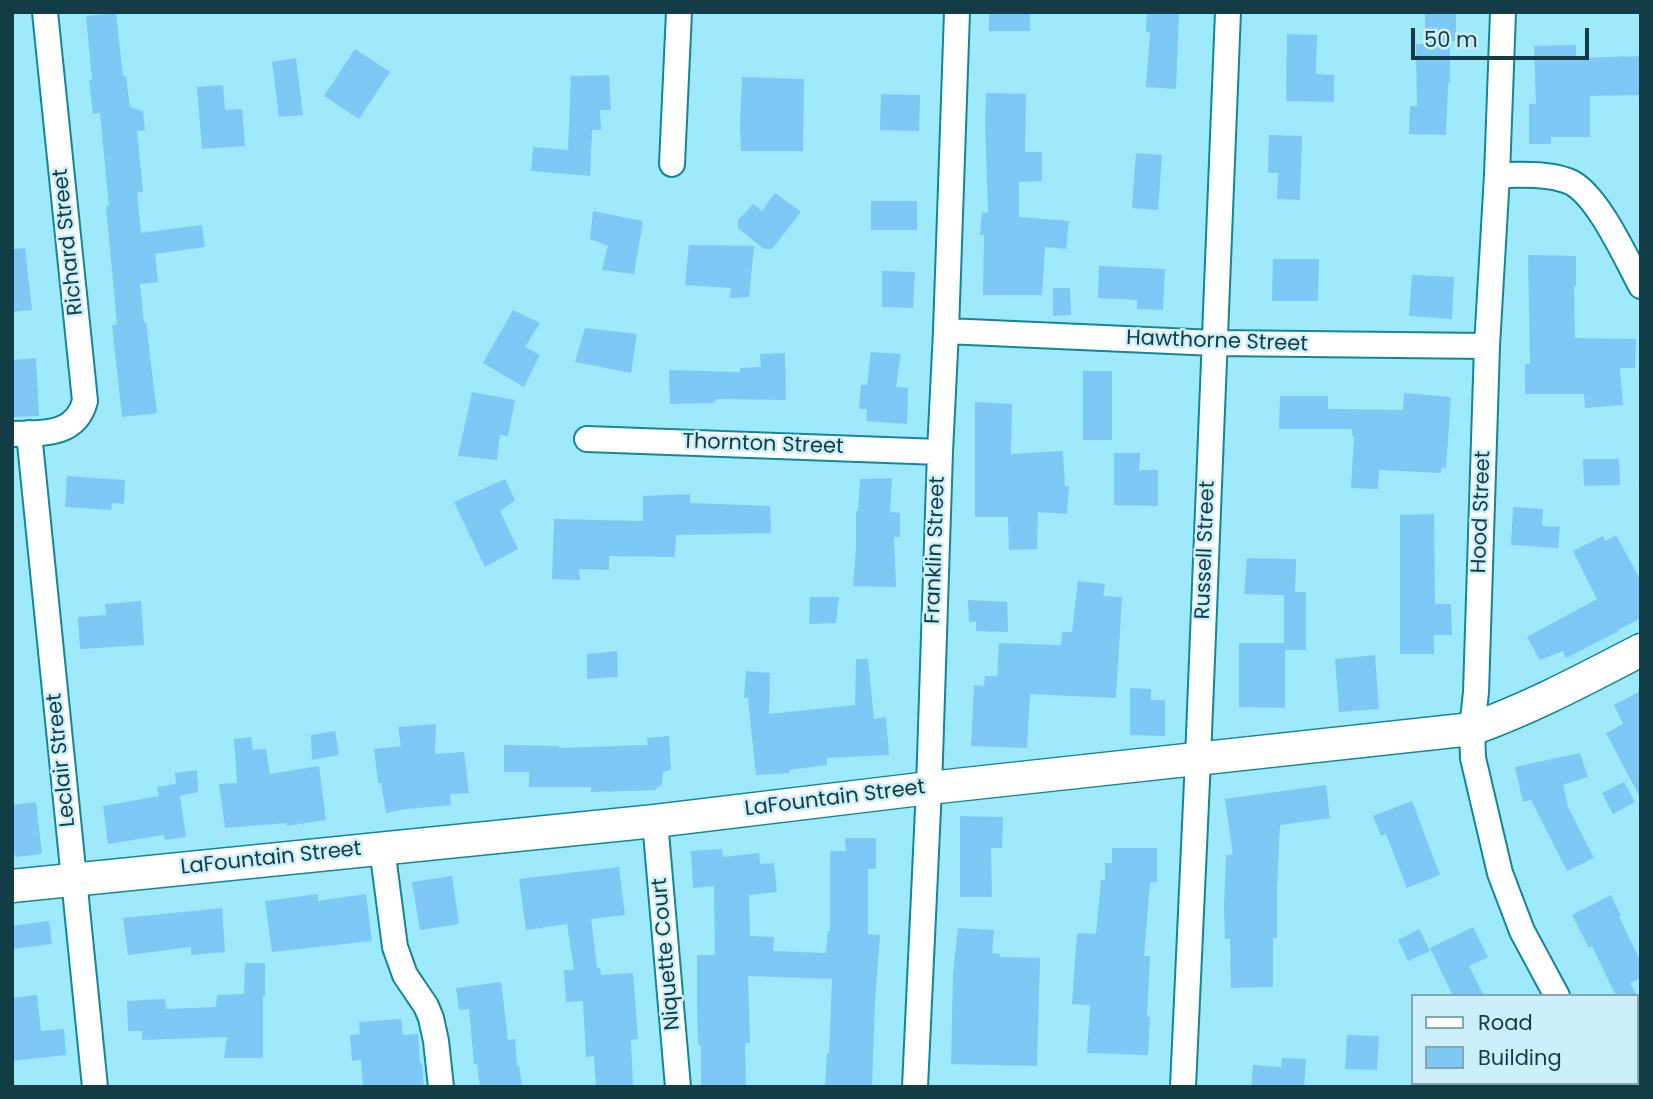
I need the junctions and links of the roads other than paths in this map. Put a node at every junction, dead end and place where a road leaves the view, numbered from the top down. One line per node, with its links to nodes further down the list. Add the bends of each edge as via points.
1 (45, 12): 12 (street, Richard Street, via 85,401 81,415 71,425)
2 (679, 12): 6 (street)
3 (957, 12): 9 (street, Franklin Street)
4 (1228, 12): 10 (street, Russell Street)
5 (1503, 12): 7 (street, Hood Street)
6 (671, 164)
7 (1497, 174): 8 (street, via 1556,178 1580,188 1599,210); 11 (street, Hood Street)
8 (1641, 286)
9 (946, 331): 10 (street, Hawthorne Street); 14 (street, Franklin Street)
10 (1214, 343): 11 (street, Hawthorne Street); 17 (street, Russell Street)
11 (1487, 346): 16 (street, Hood Street)
12 (21, 433): 21 (street, Leclair Street)
13 (587, 439): 14 (street, Thornton Street)
14 (940, 452): 18 (street, Franklin Street)
15 (1641, 650): 16 (street, LaFountain Street, via 1557,694)
16 (1472, 729): 17 (street, LaFountain Street); 23 (street, Hood Street, via 1473,758 1500,873 1522,930)
17 (1198, 759): 18 (street, LaFountain Street); 28 (street, Russell Street)
18 (929, 788): 19 (street, LaFountain Street); 27 (street, Franklin Street)
19 (656, 821): 20 (street, LaFountain Street); 26 (street, Niquette Court)
20 (382, 848): 21 (street, LaFountain Street); 25 (street, via 395,947 405,975 431,1018)
21 (74, 879): 22 (street, LaFountain Street); 24 (street, Leclair Street)
22 (12, 886)
23 (1556, 994)
24 (95, 1087)
25 (441, 1087)
26 (677, 1087)
27 (915, 1087)
28 (1183, 1087)

